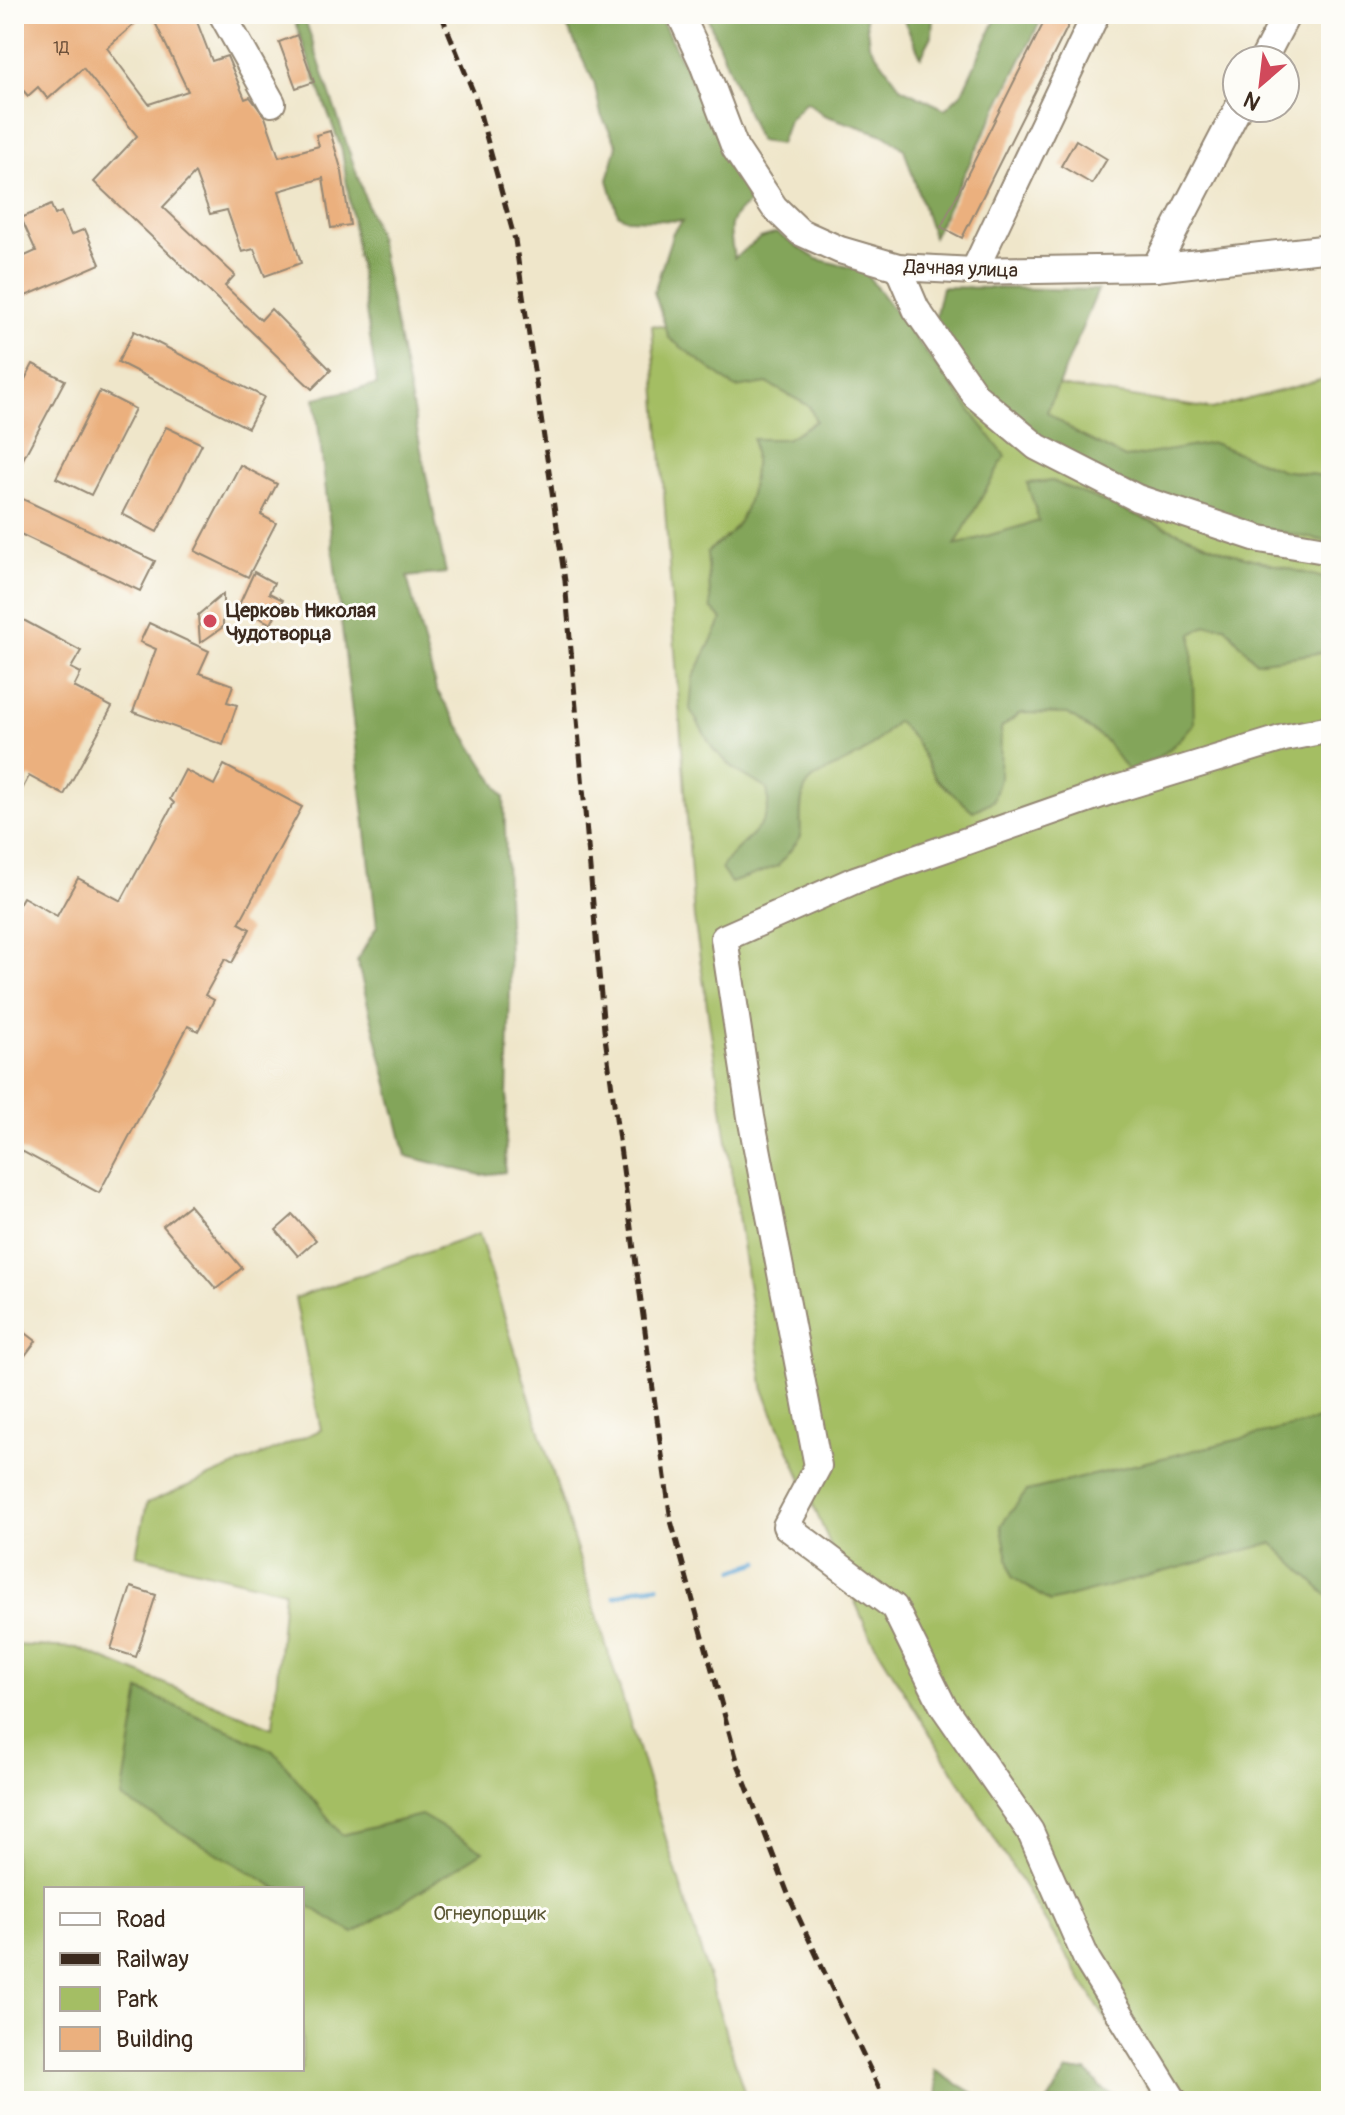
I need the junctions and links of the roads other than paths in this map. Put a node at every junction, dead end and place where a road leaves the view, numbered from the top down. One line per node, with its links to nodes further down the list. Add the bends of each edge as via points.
1 (222, 14): 6 (street)
2 (680, 14): 9 (street, Дачная улица, via 735,148 774,207 800,232)
3 (1096, 14): 11 (street)
4 (1287, 14): 5 (street)
5 (1271, 44)
6 (272, 103)
7 (1230, 124): 10 (street)
8 (1331, 248): 10 (street, Дачная улица)
9 (898, 267): 11 (street, Дачная улица); 12 (street, via 916,309 976,396 1037,447 1137,498 1260,539)
10 (1155, 268): 11 (street, Дачная улица)
11 (974, 271)
12 (1331, 551)
13 (1331, 729): 14 (street, via 1284,738 1110,791 855,880 724,938 751,1117 818,1466 786,1526 894,1607 943,1706 1030,1831 1087,1960)
14 (1174, 2101)

